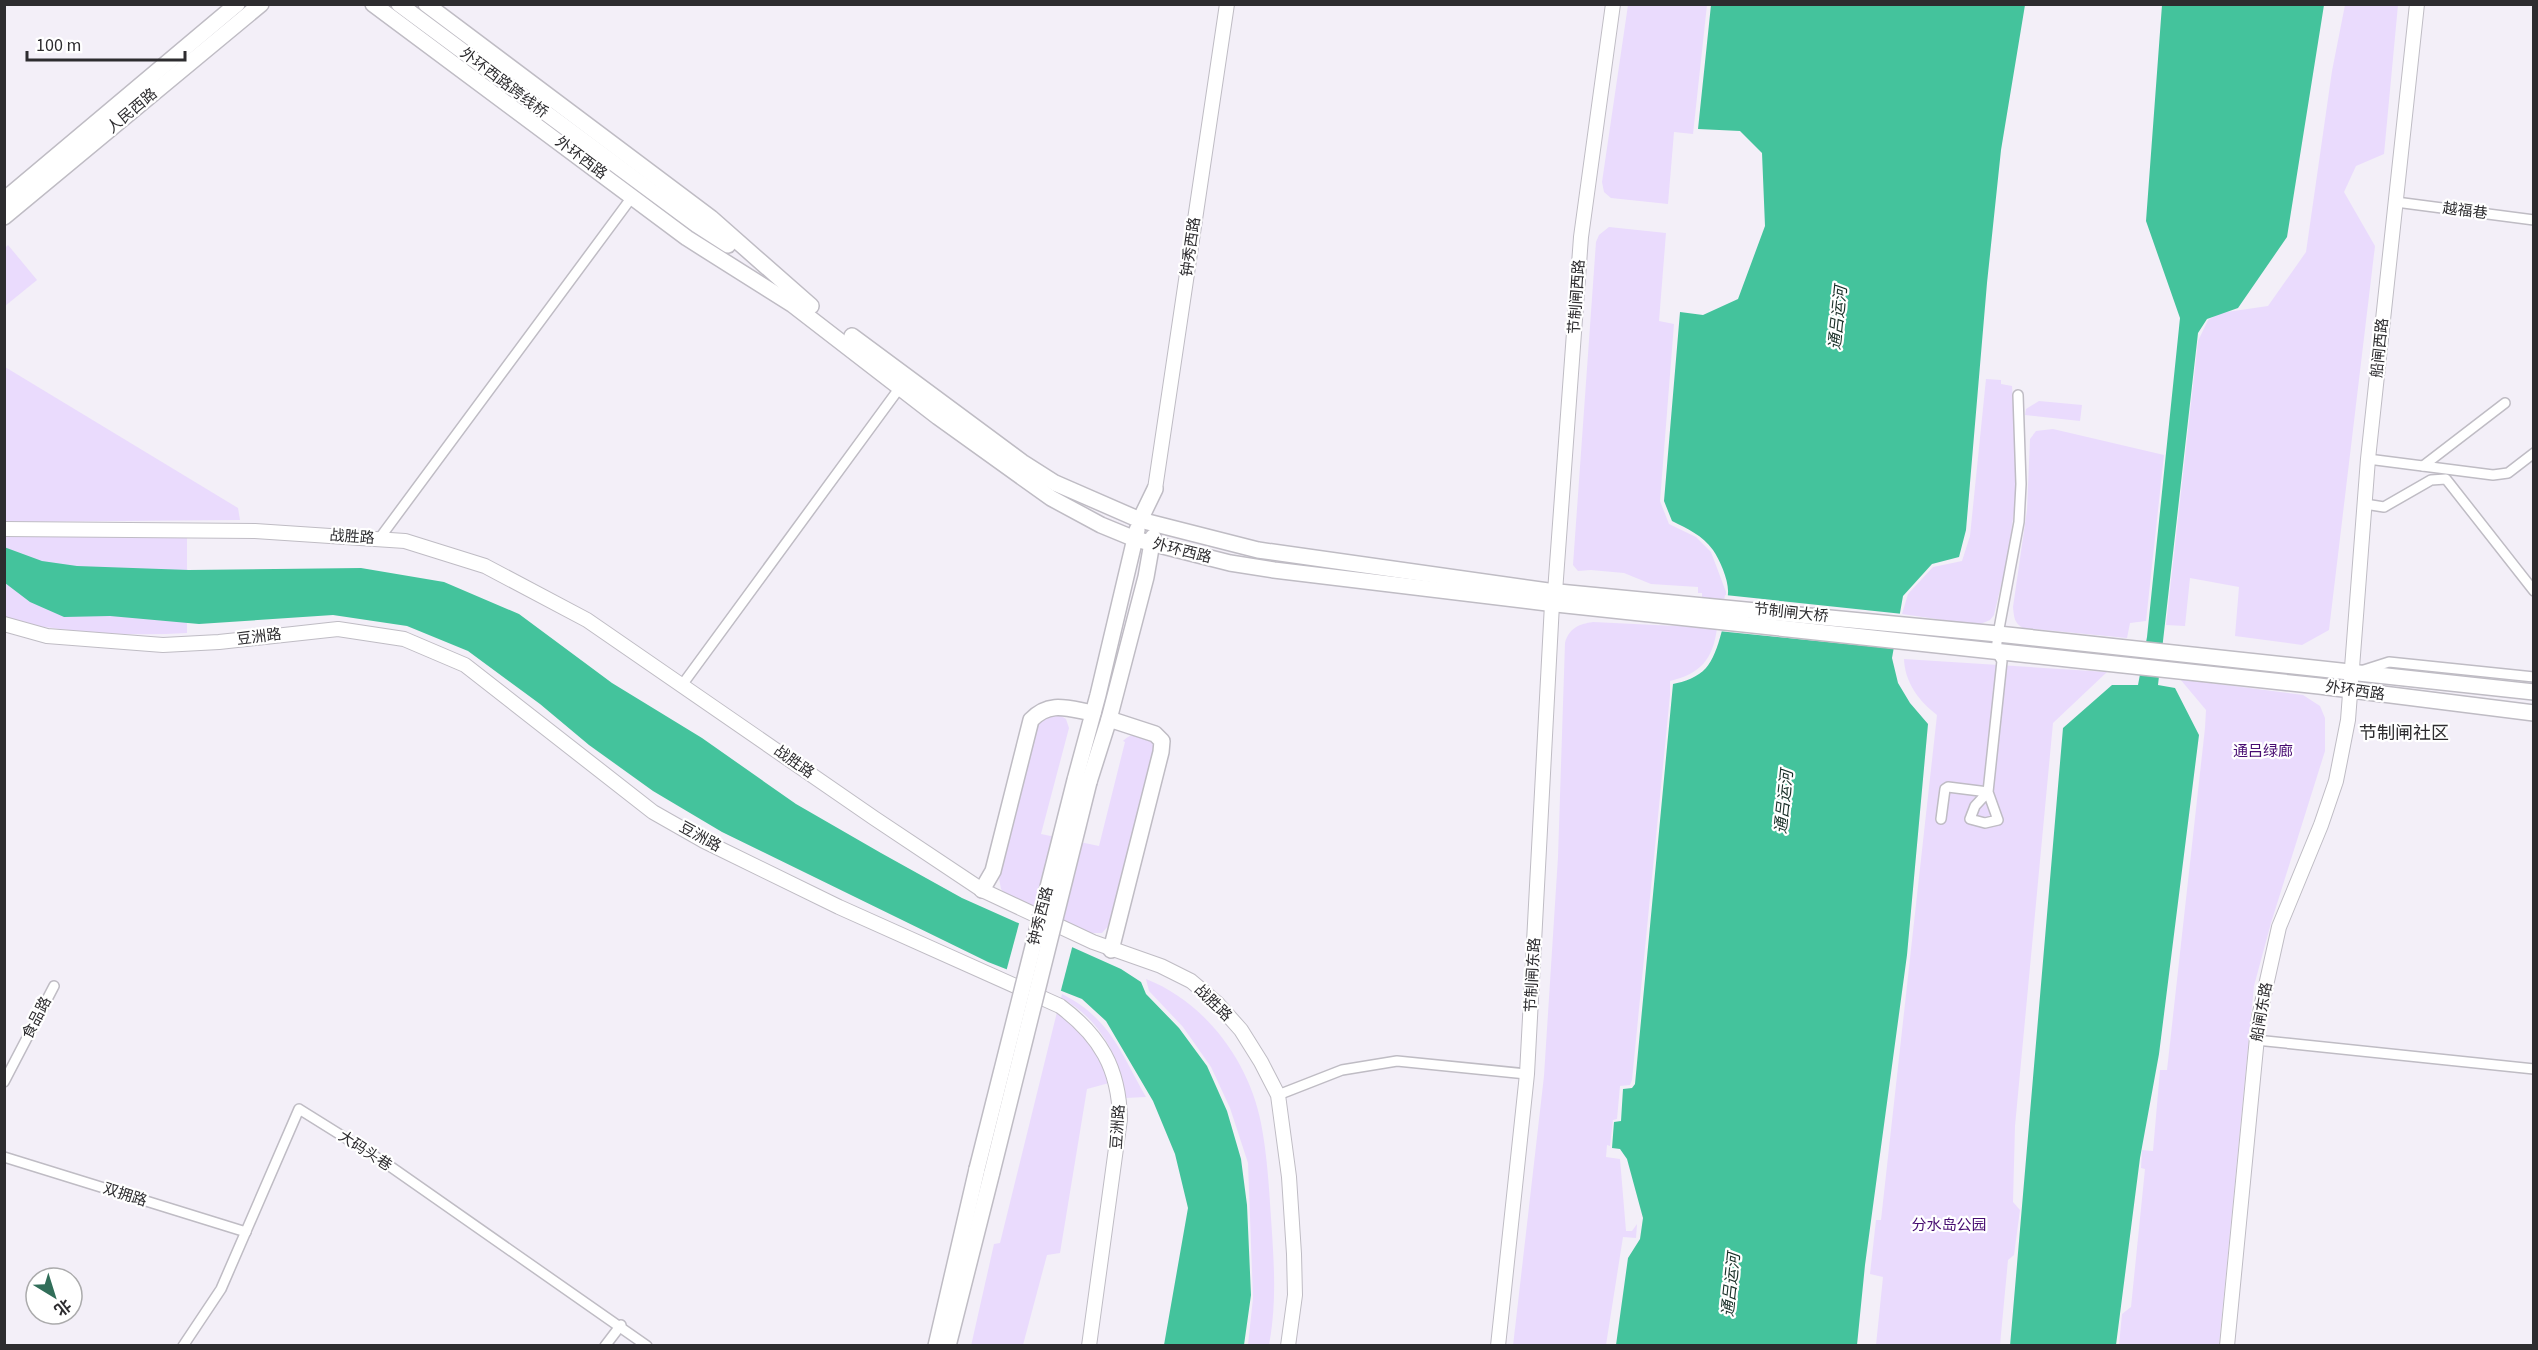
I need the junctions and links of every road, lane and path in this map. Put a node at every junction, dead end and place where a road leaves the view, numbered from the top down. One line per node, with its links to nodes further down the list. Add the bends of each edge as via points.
1 (237, 4): 10 (main road, 人民西路)
2 (261, 4): 12 (main road, 人民西路)
3 (373, 4): 9 (main road, 外环西路)
4 (399, 4): 14 (main road, 外环西路跨线桥)
5 (426, 4): 15 (main road, 外环西路, via 711,218)
6 (1227, 4): 22 (street, 钟秀西路)
7 (1613, 4): 30 (street, 节制闸西路, via 1581,237)
8 (2417, 4): 11 (street, 船闸西路)
9 (632, 197): 15 (main road, 外环西路, via 687,238); 26 (street)
10 (4, 200)
11 (2396, 202): 13 (street, 越福巷); 20 (street, 船闸西路)
12 (4, 217)
13 (2534, 220)
14 (697, 225): 15 (main road, 外环西路, via 712,242)
15 (797, 302): 16 (main road, 外环西路); 24 (main road, 外环西路, via 1055,483)
16 (901, 386): 27 (main road, 外环西路, via 1051,498); 37 (street)
17 (2018, 395): 33 (street, via 2019,522)
18 (2505, 403): 21 (street)
19 (2534, 453): 21 (street, via 2508,473 2493,475)
20 (2368, 459): 21 (street); 23 (street, 船闸西路)
21 (2424, 466)
22 (1155, 489): 24 (main road, 外环西路)
23 (2365, 504): 29 (street, via 2384,507 2431,480 2446,479); 35 (street, 船闸西路)
24 (1147, 522): 27 (main road, 钟秀西路); 28 (main road, 钟秀西路); 30 (main road, 外环西路, via 1258,550)
25 (4, 530): 26 (street, 战胜路, via 255,531)
26 (379, 539): 37 (street, 战胜路, via 405,541 486,566 587,620)
27 (1135, 539): 28 (main road, 外环西路); 41 (main road, 钟秀西路)
28 (1152, 544): 30 (main road, 外环西路, via 1274,570); 42 (main road, 钟秀西路)
29 (2534, 591)
30 (1554, 598): 31 (main road, 外环西路); 50 (street, 节制闸东路)
31 (1642, 605): 33 (main road, 节制闸大桥); 34 (main road, 节制闸大桥)
32 (4, 624): 62 (street, 豆洲路, via 48,636 163,645 338,629 404,639 465,665 653,812 704,841 839,907 1060,1006 1094,1036 1115,1077 1120,1098)
33 (1998, 634): 34 (street); 35 (main road, 外环西路)
34 (1996, 651): 38 (main road, 外环西路); 44 (street, via 2002,662 1988,792 1945,789)
35 (2354, 672): 36 (street, via 2389,662); 38 (street, 船闸西路); 39 (main road, 外环西路)
36 (2534, 677)
37 (682, 685): 45 (street, 战胜路)
38 (2350, 691): 40 (main road, 外环西路); 48 (street, 船闸东路, via 2336,780 2279,927)
39 (2534, 692)
40 (2534, 712)
41 (1093, 713): 43 (main road, 钟秀西路); 45 (main road, via 1055,706 1040,710 1031,720 993,871)
42 (1109, 719): 43 (main road, 钟秀西路); 46 (main road, via 1162,741)
43 (1082, 781): 54 (main road, 钟秀西路, bridge)
44 (1941, 819)
45 (982, 890): 46 (street, 战胜路)
46 (1111, 950): 52 (street, 战胜路, via 1161,966 1191,981 1241,1030)
47 (54, 986): 51 (street, 食品路)
48 (2256, 1040): 49 (street); 65 (street, 船闸东路)
49 (2534, 1069)
50 (1527, 1074): 52 (street, via 1396,1061 1342,1070); 64 (street, 节制闸东路)
51 (4, 1082)
52 (1278, 1095): 63 (street, 战胜路, via 1294,1254)
53 (4, 1157): 55 (street, 双拥路)
54 (984, 1170): 60 (main road, 钟秀西路); 61 (main road, 钟秀西路)
55 (246, 1232): 56 (street, 大码头巷, via 299,1109 384,1162); 57 (street, 大码头巷, via 221,1289)
56 (621, 1325): 58 (street); 59 (street, 大码头巷)
57 (183, 1346)
58 (605, 1346)
59 (647, 1346)
60 (936, 1346)
61 (948, 1346)
62 (1089, 1346)
63 (1288, 1346)
64 (1498, 1346)
65 (2227, 1346)

